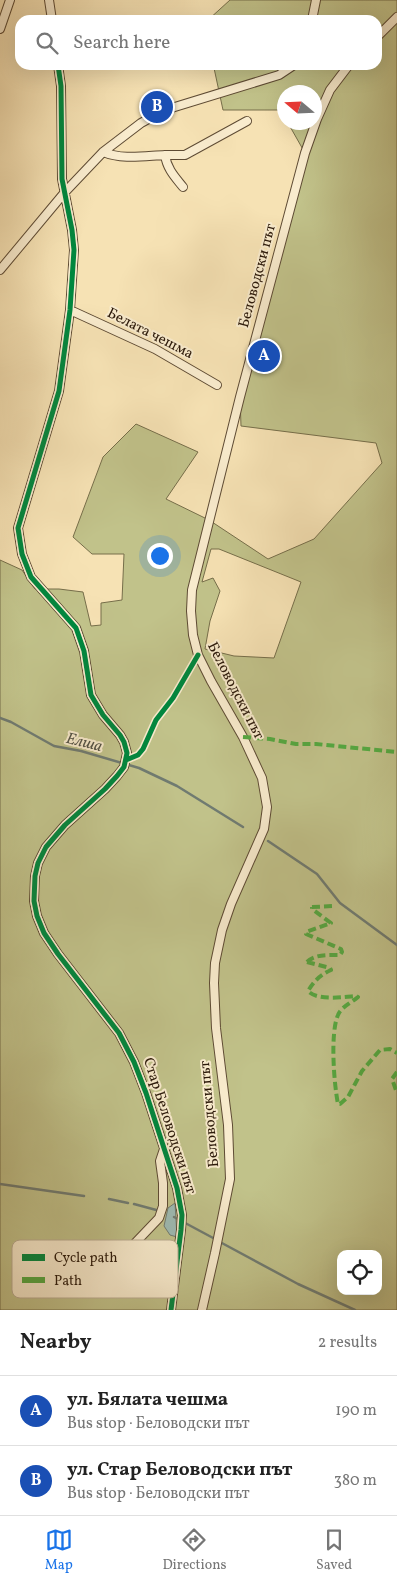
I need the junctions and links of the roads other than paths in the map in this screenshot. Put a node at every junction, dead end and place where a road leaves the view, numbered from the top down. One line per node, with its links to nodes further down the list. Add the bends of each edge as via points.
1 (10, 0): 7 (street)
2 (49, 0): 4 (street)
3 (316, 0): 5 (street)
4 (51, 15)
5 (313, 15)
6 (397, 18): 8 (street)
7 (0, 29)
8 (382, 32)
9 (59, 70): 16 (street, Стар Беловодски път)
10 (286, 70): 13 (street, via 165,110 141,123)
11 (345, 70): 23 (street, Беловодски път, via 330,90 305,153 192,590 193,635 198,655 262,778 266,807 264,829 231,904 215,963 216,1028 228,1125 230,1179)
12 (247, 121): 14 (street, via 185,155)
13 (103, 152): 14 (street, via 120,157); 16 (street)
14 (165, 155): 15 (street, via 171,172)
15 (183, 187)
16 (65, 192): 17 (street); 18 (street, Стар Беловодски път, via 74,250)
17 (0, 270)
18 (70, 310): 19 (street, Белата чешма, via 155,349); 20 (street, Стар Беловодски път, via 59,391 18,528 30,577 79,634 92,696 103,716 120,735 127,752 125,763 105,789 46,847 35,876 34,901 44,934 119,1033 146,1093)
19 (217, 385)
20 (164, 1150): 21 (street, via 160,1165 163,1206 159,1218); 22 (street, Стар Беловодски път, via 182,1215)
21 (138, 1240)
22 (178, 1259)
23 (202, 1310)

